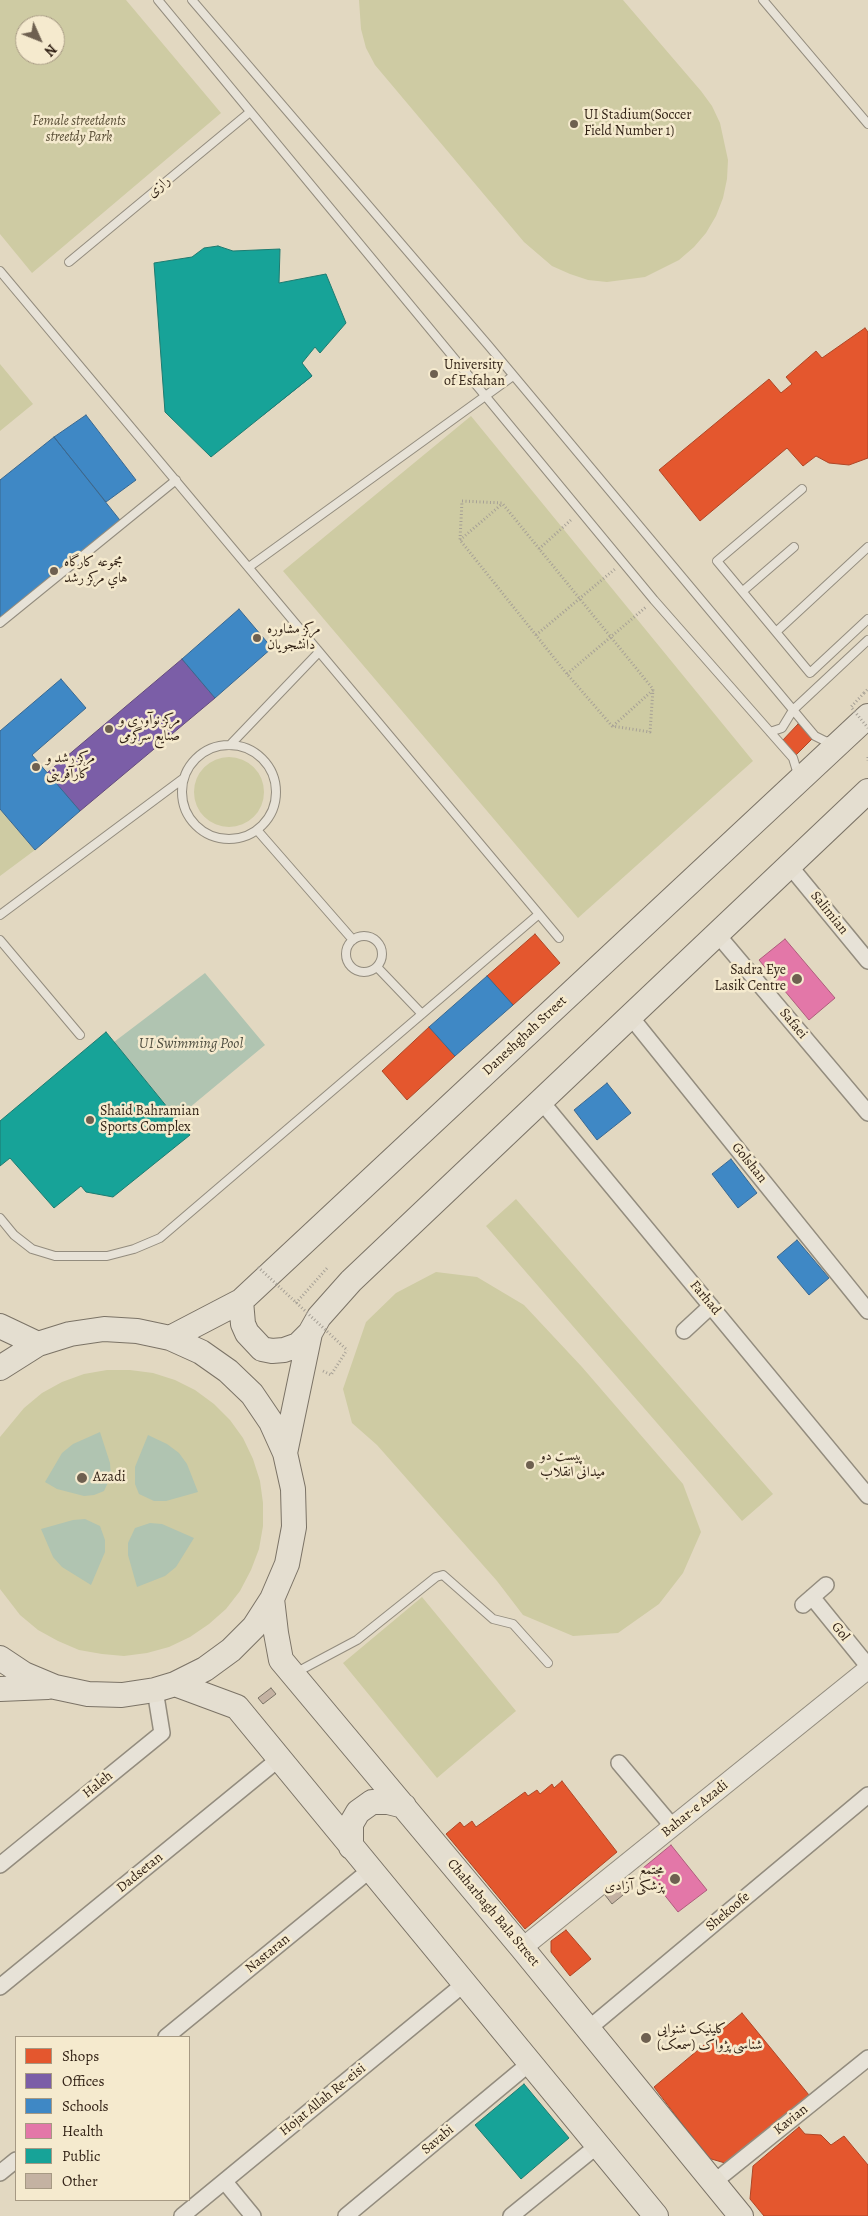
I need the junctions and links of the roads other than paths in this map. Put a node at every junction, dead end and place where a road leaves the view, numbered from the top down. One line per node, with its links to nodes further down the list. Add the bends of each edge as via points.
1 (158, 0): 4 (lane)
2 (192, 0): 8 (lane)
3 (763, 0): 5 (lane)
4 (250, 112): 6 (lane, رازی); 9 (lane)
5 (868, 124)
6 (69, 262)
7 (0, 271): 10 (lane)
8 (513, 376): 9 (lane); 21 (lane)
9 (485, 396): 14 (lane); 23 (lane, via 654,600)
10 (176, 480): 14 (lane); 17 (lane)
11 (802, 489): 15 (lane, via 717,561)
12 (794, 547): 15 (lane)
13 (868, 547): 18 (lane)
14 (248, 567): 20 (lane)
15 (743, 591): 18 (lane)
16 (868, 619): 18 (lane, via 810,673)
17 (0, 623)
18 (776, 632)
19 (868, 640): 21 (lane)
20 (319, 652): 25 (lane); 31 (lane)
21 (793, 710): 23 (lane, via 782,728); 24 (lane, via 816,736 825,741)
22 (868, 716): 24 (main road, Daneshghah Street)
23 (770, 732): 27 (lane, via 793,758 797,771)
24 (840, 742): 27 (main road, Daneshghah Street)
25 (230, 745): 26 (lane, via 217,746 202,753 192,762); 29 (lane, via 254,752 267,764 274,778 274,807)
26 (184, 778): 29 (lane, via 181,795 184,809 192,823 203,832 231,840); 32 (lane)
27 (795, 783): 45 (main road, Daneshghah Street)
28 (867, 795): 30 (main road)
29 (257, 830): 36 (lane)
30 (790, 866): 33 (main road); 37 (street, Salimian)
31 (539, 914): 34 (lane); 39 (lane)
32 (0, 916)
33 (717, 934): 40 (main road); 43 (street, Safaei)
34 (559, 938)
35 (0, 940): 41 (lane)
36 (353, 940): 38 (lane, via 365,936 377,941 382,958); 38 (lane, via 346,952 352,967 363,972)
37 (868, 961)
38 (377, 967): 39 (lane)
39 (422, 1014): 44 (lane, via 160,1238 107,1256 55,1256 32,1249)
40 (630, 1016): 42 (main road); 47 (street, Golshan)
41 (80, 1035)
42 (542, 1101): 46 (street, Farhad); 50 (main road, via 351,1281)
43 (868, 1114)
44 (0, 1218)
45 (241, 1301): 50 (main road, via 243,1324 262,1349 284,1350 298,1344); 51 (main road, Daneshghah Street)
46 (711, 1306): 49 (street); 55 (street, Farhad)
47 (868, 1310)
48 (0, 1326): 52 (main road)
49 (684, 1331)
50 (310, 1333): 54 (main road)
51 (170, 1338): 52 (main road, via 104,1329 70,1334); 54 (main road, via 201,1352 240,1382 271,1422)
52 (38, 1344): 53 (main road)
53 (0, 1368)
54 (285, 1452): 57 (main road, via 293,1489 294,1527 287,1564)
55 (868, 1496)
56 (826, 1585): 60 (street, Gol, via 808,1601)
57 (272, 1599): 61 (main road, Chaharbagh Bala Street, via 281,1660); 63 (main road, via 254,1626 231,1650 205,1669)
58 (0, 1658): 62 (main road, via 24,1674)
59 (548, 1663): 61 (lane, via 513,1624 493,1620 443,1575 436,1577 358,1640)
60 (868, 1668): 69 (street, Bahar-e Azadi)
61 (293, 1674): 68 (main road, Chaharbagh Bala Street)
62 (55, 1687): 63 (main road, via 105,1695); 64 (main road)
63 (165, 1687): 65 (main road, via 237,1707); 71 (street, Haleh, via 162,1733)
64 (0, 1689)
65 (280, 1758): 70 (main road); 75 (street, Dadsetan)
66 (619, 1763): 69 (street)
67 (868, 1795): 76 (street, Shekoofe)
68 (404, 1806): 70 (main road, via 372,1802 358,1812 351,1824); 73 (main road, Chaharbagh Bala Street)
69 (673, 1827): 73 (street, Bahar-e Azadi)
70 (351, 1847): 72 (main road)
71 (0, 1865)
72 (370, 1870): 74 (main road); 77 (street, Nastaran)
73 (522, 1948): 76 (main road, Chaharbagh Bala Street)
74 (464, 1984): 79 (main road); 83 (street, Hojat Allah Re-eisi)
75 (0, 1987)
76 (588, 2029): 84 (main road, Chaharbagh Bala Street)
77 (167, 2036)
78 (868, 2058): 84 (street, Kavian)
79 (530, 2063): 80 (main road); 87 (street, Savabi)
80 (597, 2146): 88 (street); 89 (main road)
81 (15, 2161): 82 (street)
82 (0, 2173)
83 (225, 2182): 85 (street, Hojat Allah Re-eisi); 86 (street)
84 (714, 2182): 90 (main road, Chaharbagh Bala Street)
85 (182, 2216)
86 (254, 2216)
87 (346, 2216)
88 (511, 2216)
89 (656, 2216)
90 (741, 2216)

